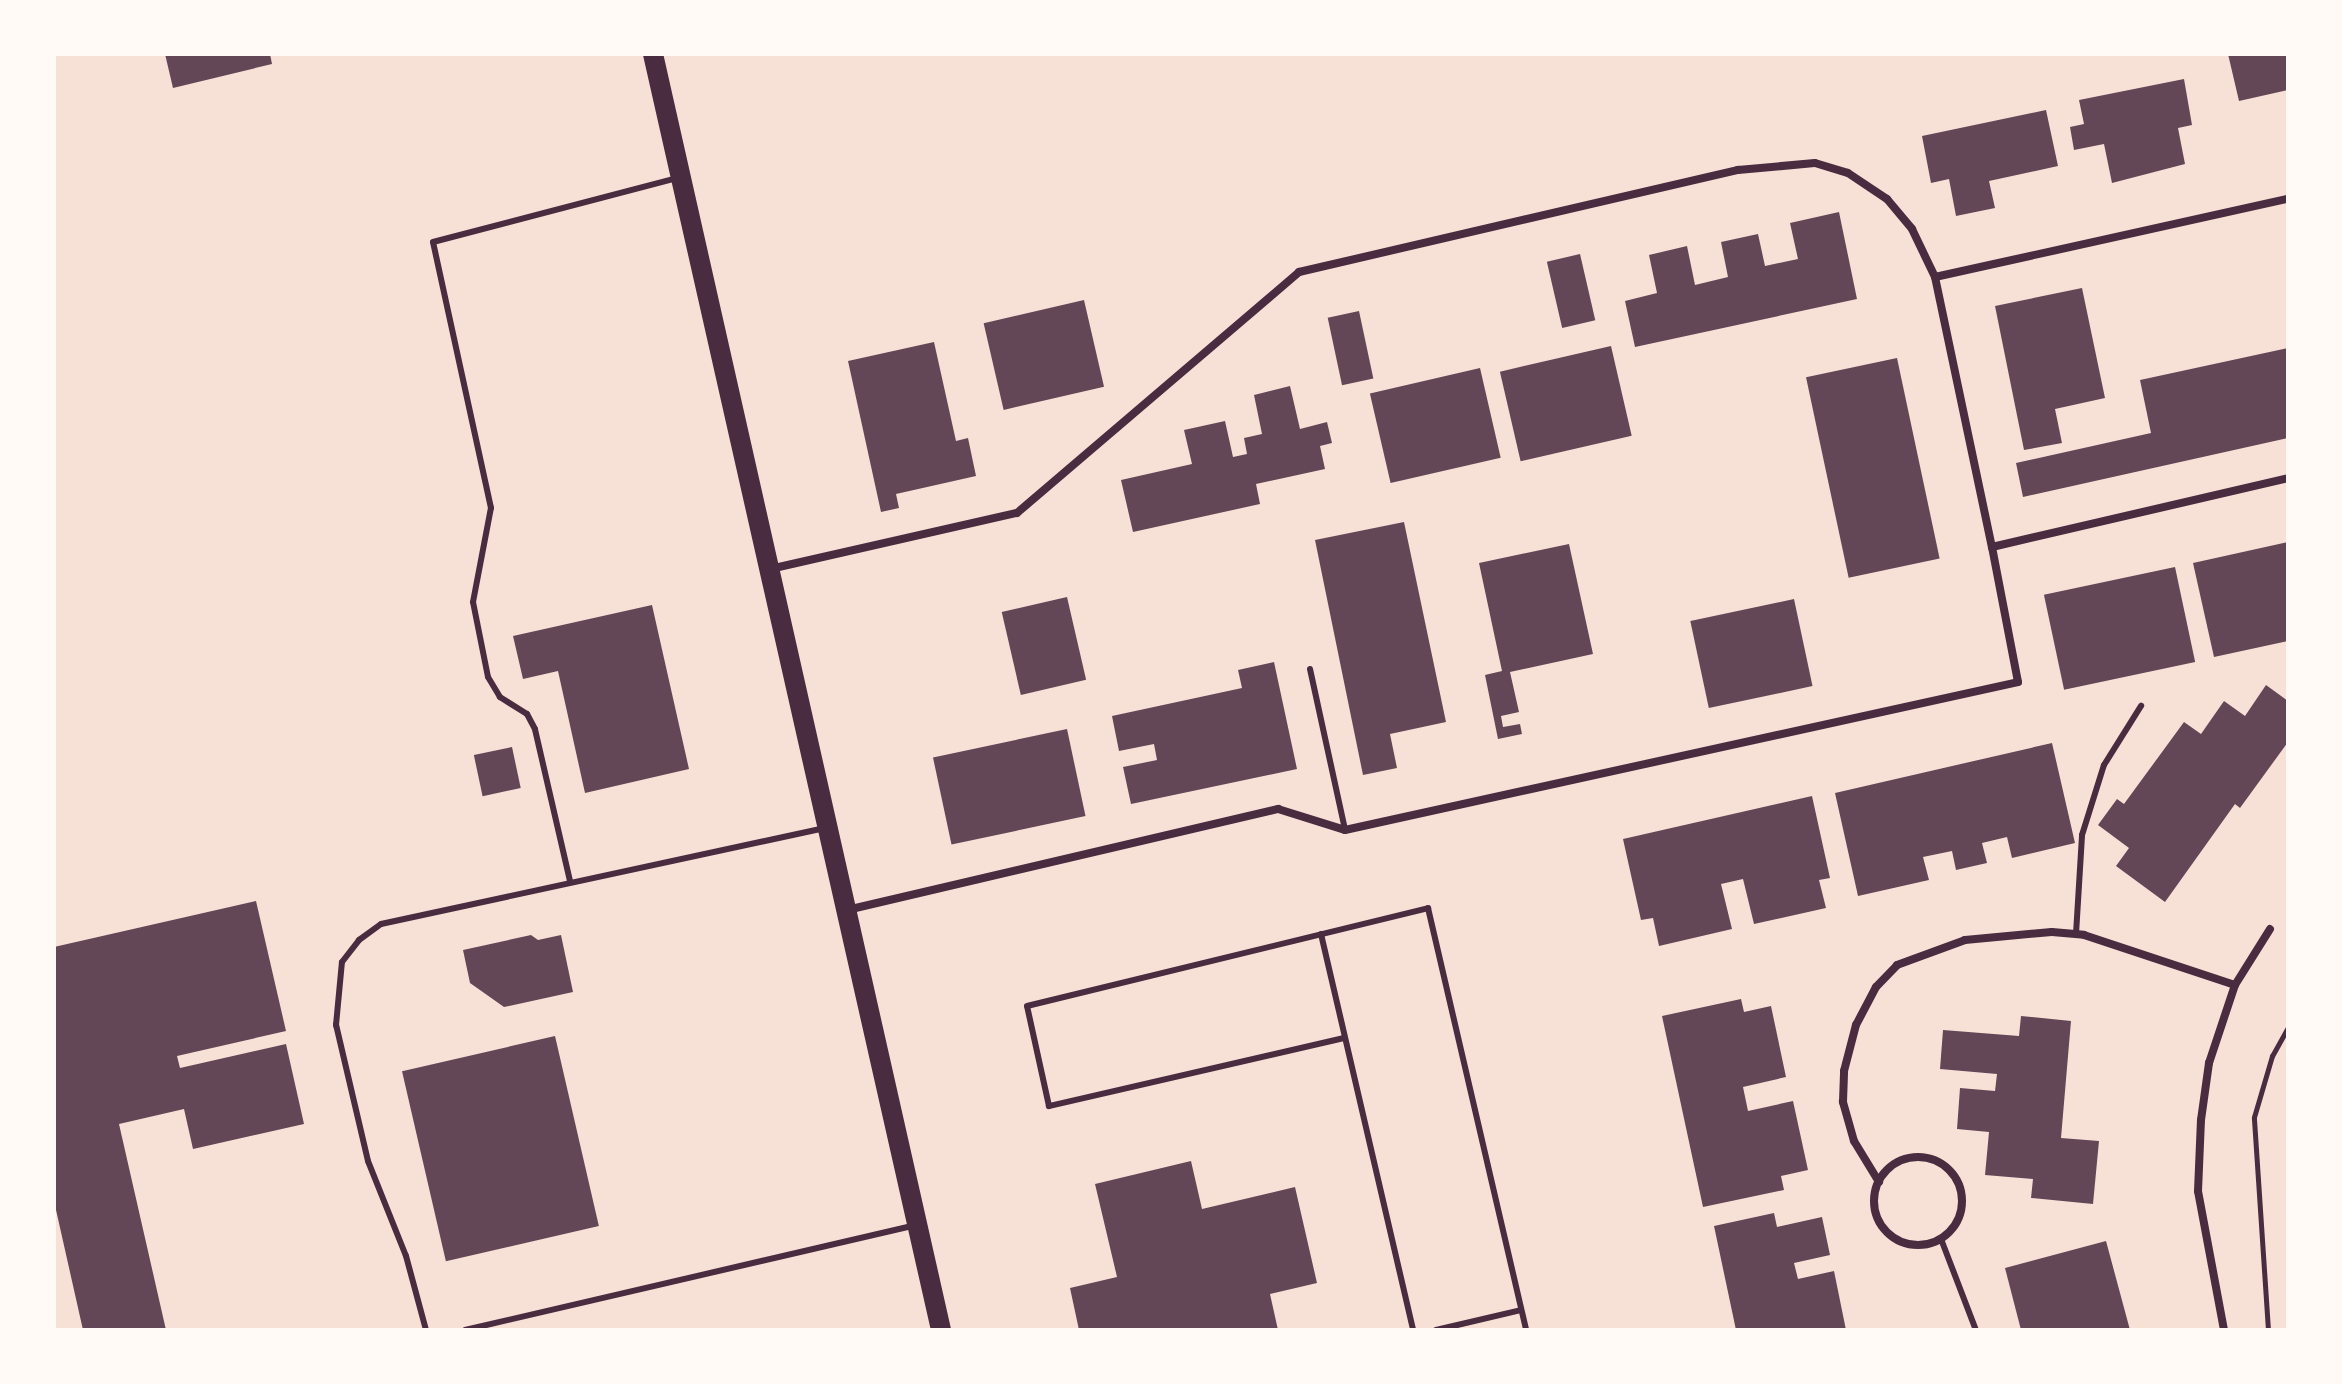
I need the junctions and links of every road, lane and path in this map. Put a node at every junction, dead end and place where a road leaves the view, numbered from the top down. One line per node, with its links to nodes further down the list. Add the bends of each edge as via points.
1 (653, 54): 2 (main road)
2 (681, 177): 7 (main road); 12 (lane, via 433,242 491,508 473,602 488,677 500,697 527,714 535,729)
3 (2288, 199): 4 (street)
4 (1935, 277): 6 (street); 7 (street, via 1912,229 1887,199 1848,173 1815,163 1738,170 1299,272 1017,513)
5 (2288, 478): 6 (street)
6 (1992, 547): 11 (street, via 2018,682)
7 (770, 569): 10 (main road)
8 (1310, 669): 11 (lane)
9 (2141, 706): 16 (lane, via 2104,765 2082,835)
10 (828, 827): 12 (lane); 13 (main road)
11 (1345, 830): 13 (street, via 1278,809)
12 (570, 881): 24 (lane, via 381,924 342,962 336,1025 368,1161 406,1256)
13 (847, 910): 21 (main road)
14 (2270, 929): 17 (street)
15 (1321, 934): 19 (lane); 19 (lane, via 1027,1006 1049,1106); 23 (lane, via 1428,908)
16 (2076, 934): 17 (street); 20 (street, via 2010,933 1954,942 1897,965 1876,987 1856,1025 1844,1071 1843,1102 1854,1141)
17 (2235, 985): 31 (street, via 2209,1063 2198,1191)
18 (2288, 1027): 32 (path, via 2272,1056 2254,1117)
19 (1344, 1038): 27 (lane)
20 (1879, 1182): 22 (street, via 1875,1209 1888,1233 1914,1244); 22 (street, via 1899,1161 1913,1157 1928,1158 1953,1174 1960,1187 1959,1216)
21 (917, 1225): 25 (lane); 26 (main road)
22 (1941, 1239): 30 (lane)
23 (1521, 1310): 28 (lane); 29 (lane)
24 (426, 1330)
25 (465, 1330)
26 (941, 1330)
27 (1413, 1330)
28 (1436, 1330)
29 (1526, 1330)
30 (1976, 1330)
31 (2224, 1330)
32 (2268, 1330)

